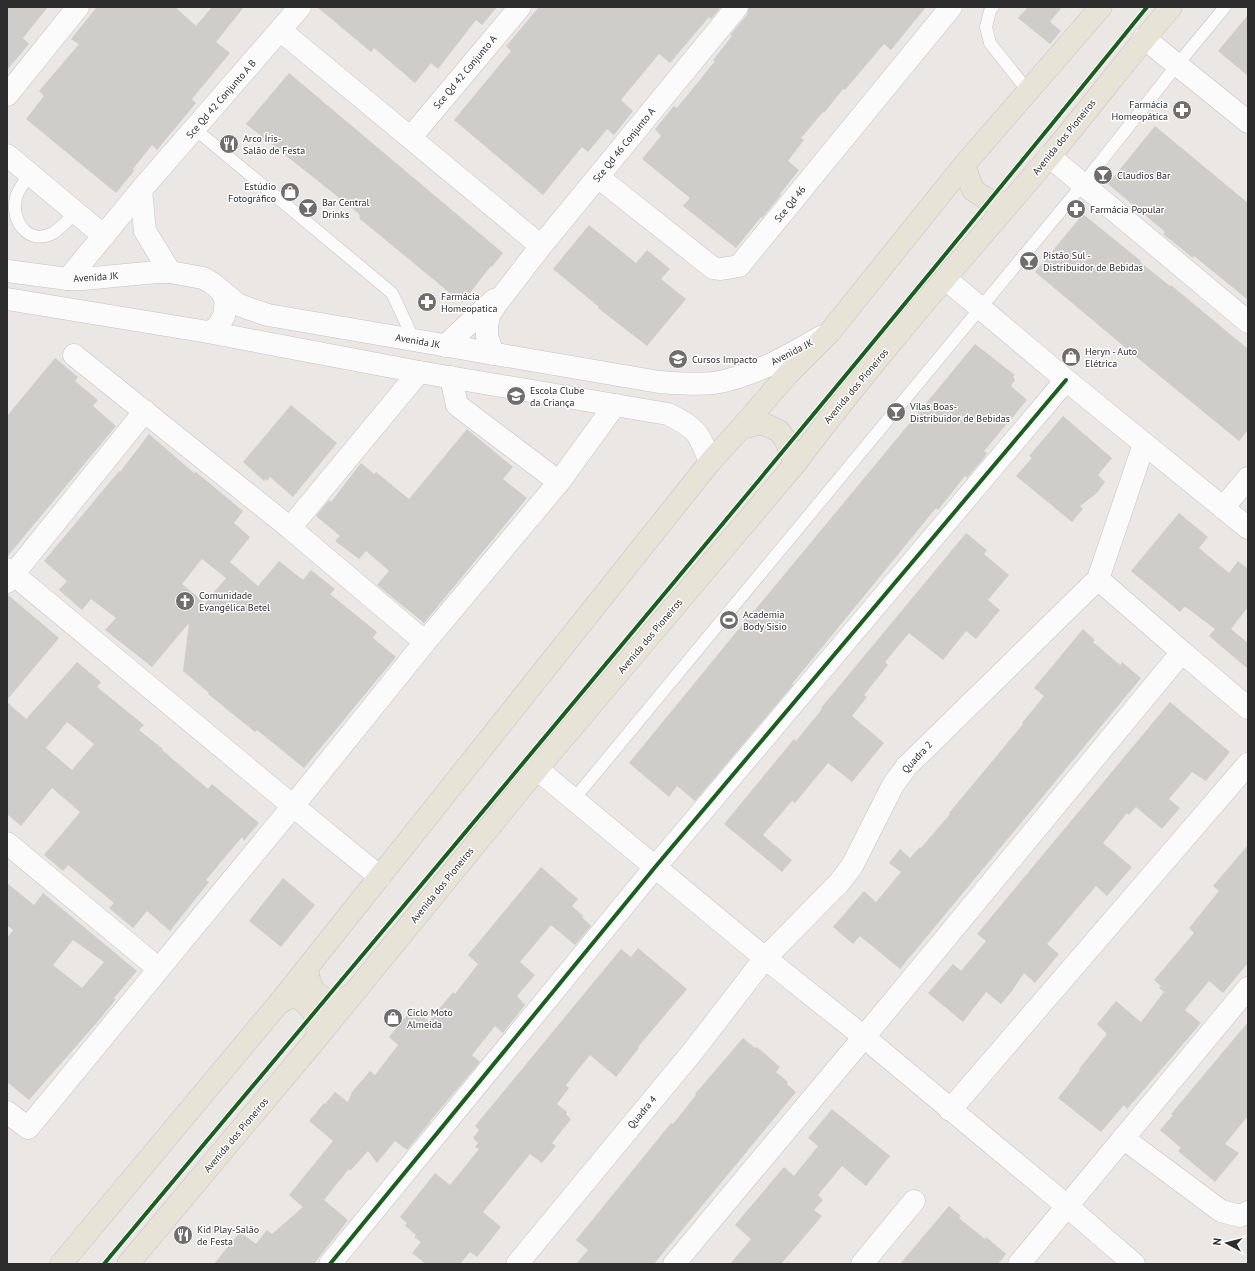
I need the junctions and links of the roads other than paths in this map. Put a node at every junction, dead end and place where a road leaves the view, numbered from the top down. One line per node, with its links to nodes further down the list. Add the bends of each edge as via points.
1 (78, 7): 14 (street)
2 (300, 7): 10 (street, Sce Qd 42 Conjunto A B)
3 (520, 7): 17 (street, Sce Qd 42 Conjunto A)
4 (737, 7): 22 (street, Sce Qd 46 Conjunto A)
5 (950, 7): 22 (street, Sce Qd 46, via 739,266 713,268)
6 (993, 7): 13 (lane, via 986,27 990,43)
7 (1171, 7): 11 (main road, Avenida dos Pioneiros)
8 (1225, 7): 12 (lane)
9 (1096, 9): 13 (main road)
10 (280, 30): 16 (street, Sce Qd 42 Conjunto A B); 17 (street)
11 (1144, 38): 12 (street); 19 (main road, Avenida dos Pioneiros)
12 (1177, 65): 15 (street); 23 (lane)
13 (1028, 91): 20 (main road)
14 (7, 95)
15 (1248, 122)
16 (195, 128): 24 (street, Sce Qd 42 Conjunto A B); 40 (lane, via 392,292)
17 (411, 137): 28 (street)
18 (7, 155): 21 (street)
19 (1049, 156): 23 (street); 25 (main road, Avenida dos Pioneiros)
20 (964, 164): 25 (main road, via 973,190 990,201); 39 (main road)
21 (29, 174): 26 (street); 26 (lane, via 16,198 14,213 19,226 29,234 41,236 53,233)
22 (598, 177): 28 (street, Sce Qd 46 Conjunto A)
23 (1083, 184): 36 (lane); 37 (street)
24 (141, 190): 27 (street, Sce Qd 42 Conjunto A B); 30 (street, via 145,230)
25 (1009, 203): 32 (main road, Avenida dos Pioneiros)
26 (76, 212): 27 (street)
27 (104, 236): 31 (street, Sce Qd 42 Conjunto A B)
28 (541, 246): 33 (street, Sce Qd 46 Conjunto A)
29 (7, 271): 31 (street, Avenida JK)
30 (170, 272): 31 (street, Avenida JK); 34 (street, Avenida JK, via 203,278)
31 (68, 279)
32 (946, 279): 36 (street); 52 (main road, Avenida dos Pioneiros, via 832,415)
33 (512, 283): 41 (street, Sce Qd 46 Conjunto A); 43 (street, Sce Qd 46 Conjunto A, via 489,315 487,336)
34 (222, 292): 38 (street, via 226,301 224,316 217,328); 40 (street, Avenida JK, via 237,304 268,315)
35 (7, 299): 38 (street)
36 (980, 308): 46 (street); 65 (lane)
37 (1248, 322)
38 (208, 332): 44 (street)
39 (829, 333): 43 (street, Avenida JK, via 750,373 714,383 658,382); 49 (main road, via 788,374)
40 (414, 340): 41 (street, Avenida JK)
41 (445, 346): 43 (street, Avenida JK)
42 (74, 354): 48 (street)
43 (493, 354)
44 (419, 372): 45 (street); 56 (street)
45 (451, 377): 47 (street); 54 (street, via 457,405)
46 (1066, 380): 50 (street); 68 (street)
47 (616, 405): 51 (street, via 668,414 683,422 701,439); 54 (street)
48 (146, 411): 56 (street); 58 (street)
49 (741, 428): 51 (main road); 52 (main road, via 758,424 779,431)
50 (1144, 444): 55 (street); 59 (street)
51 (710, 462): 69 (main road)
52 (795, 464): 64 (main road, Avenida dos Pioneiros)
53 (1248, 478): 55 (street)
54 (559, 482): 60 (street)
55 (1223, 508): 57 (street)
56 (290, 528): 60 (street)
57 (1248, 528)
58 (9, 575): 66 (street)
59 (1098, 579): 61 (street); 70 (street, Quadra 2, via 907,766 893,785 852,866 839,883)
60 (425, 642): 66 (street)
61 (1182, 652): 62 (street); 76 (street)
62 (1248, 708)
63 (1248, 764): 78 (street)
64 (538, 769): 65 (street); 74 (main road, Avenida dos Pioneiros)
65 (574, 799): 68 (street)
66 (293, 806): 69 (street); 72 (street)
67 (7, 843): 72 (street)
68 (656, 866): 70 (street); 84 (street)
69 (380, 877): 71 (main road)
70 (765, 958): 76 (street); 87 (street, Quadra 4, via 694,1050)
71 (307, 968): 74 (main road, via 309,982 321,997 335,1002); 75 (main road)
72 (159, 969): 79 (street, via 28,1128)
73 (1248, 988): 80 (street)
74 (352, 995): 77 (main road, Avenida dos Pioneiros)
75 (279, 1003): 77 (main road, via 294,998 305,1003 316,1018); 85 (main road)
76 (864, 1037): 78 (street); 88 (street)
77 (317, 1038): 86 (main road, Avenida dos Pioneiros)
78 (950, 1110): 82 (street)
79 (7, 1112)
80 (1123, 1138): 82 (street); 83 (street, via 1221,1211 1240,1216)
81 (914, 1201): 89 (street)
82 (1067, 1206): 90 (street); 91 (street)
83 (1248, 1212)
84 (339, 1261)
85 (61, 1264)
86 (128, 1264)
87 (517, 1264)
88 (674, 1264)
89 (862, 1264)
90 (1019, 1264)
91 (1134, 1264)

